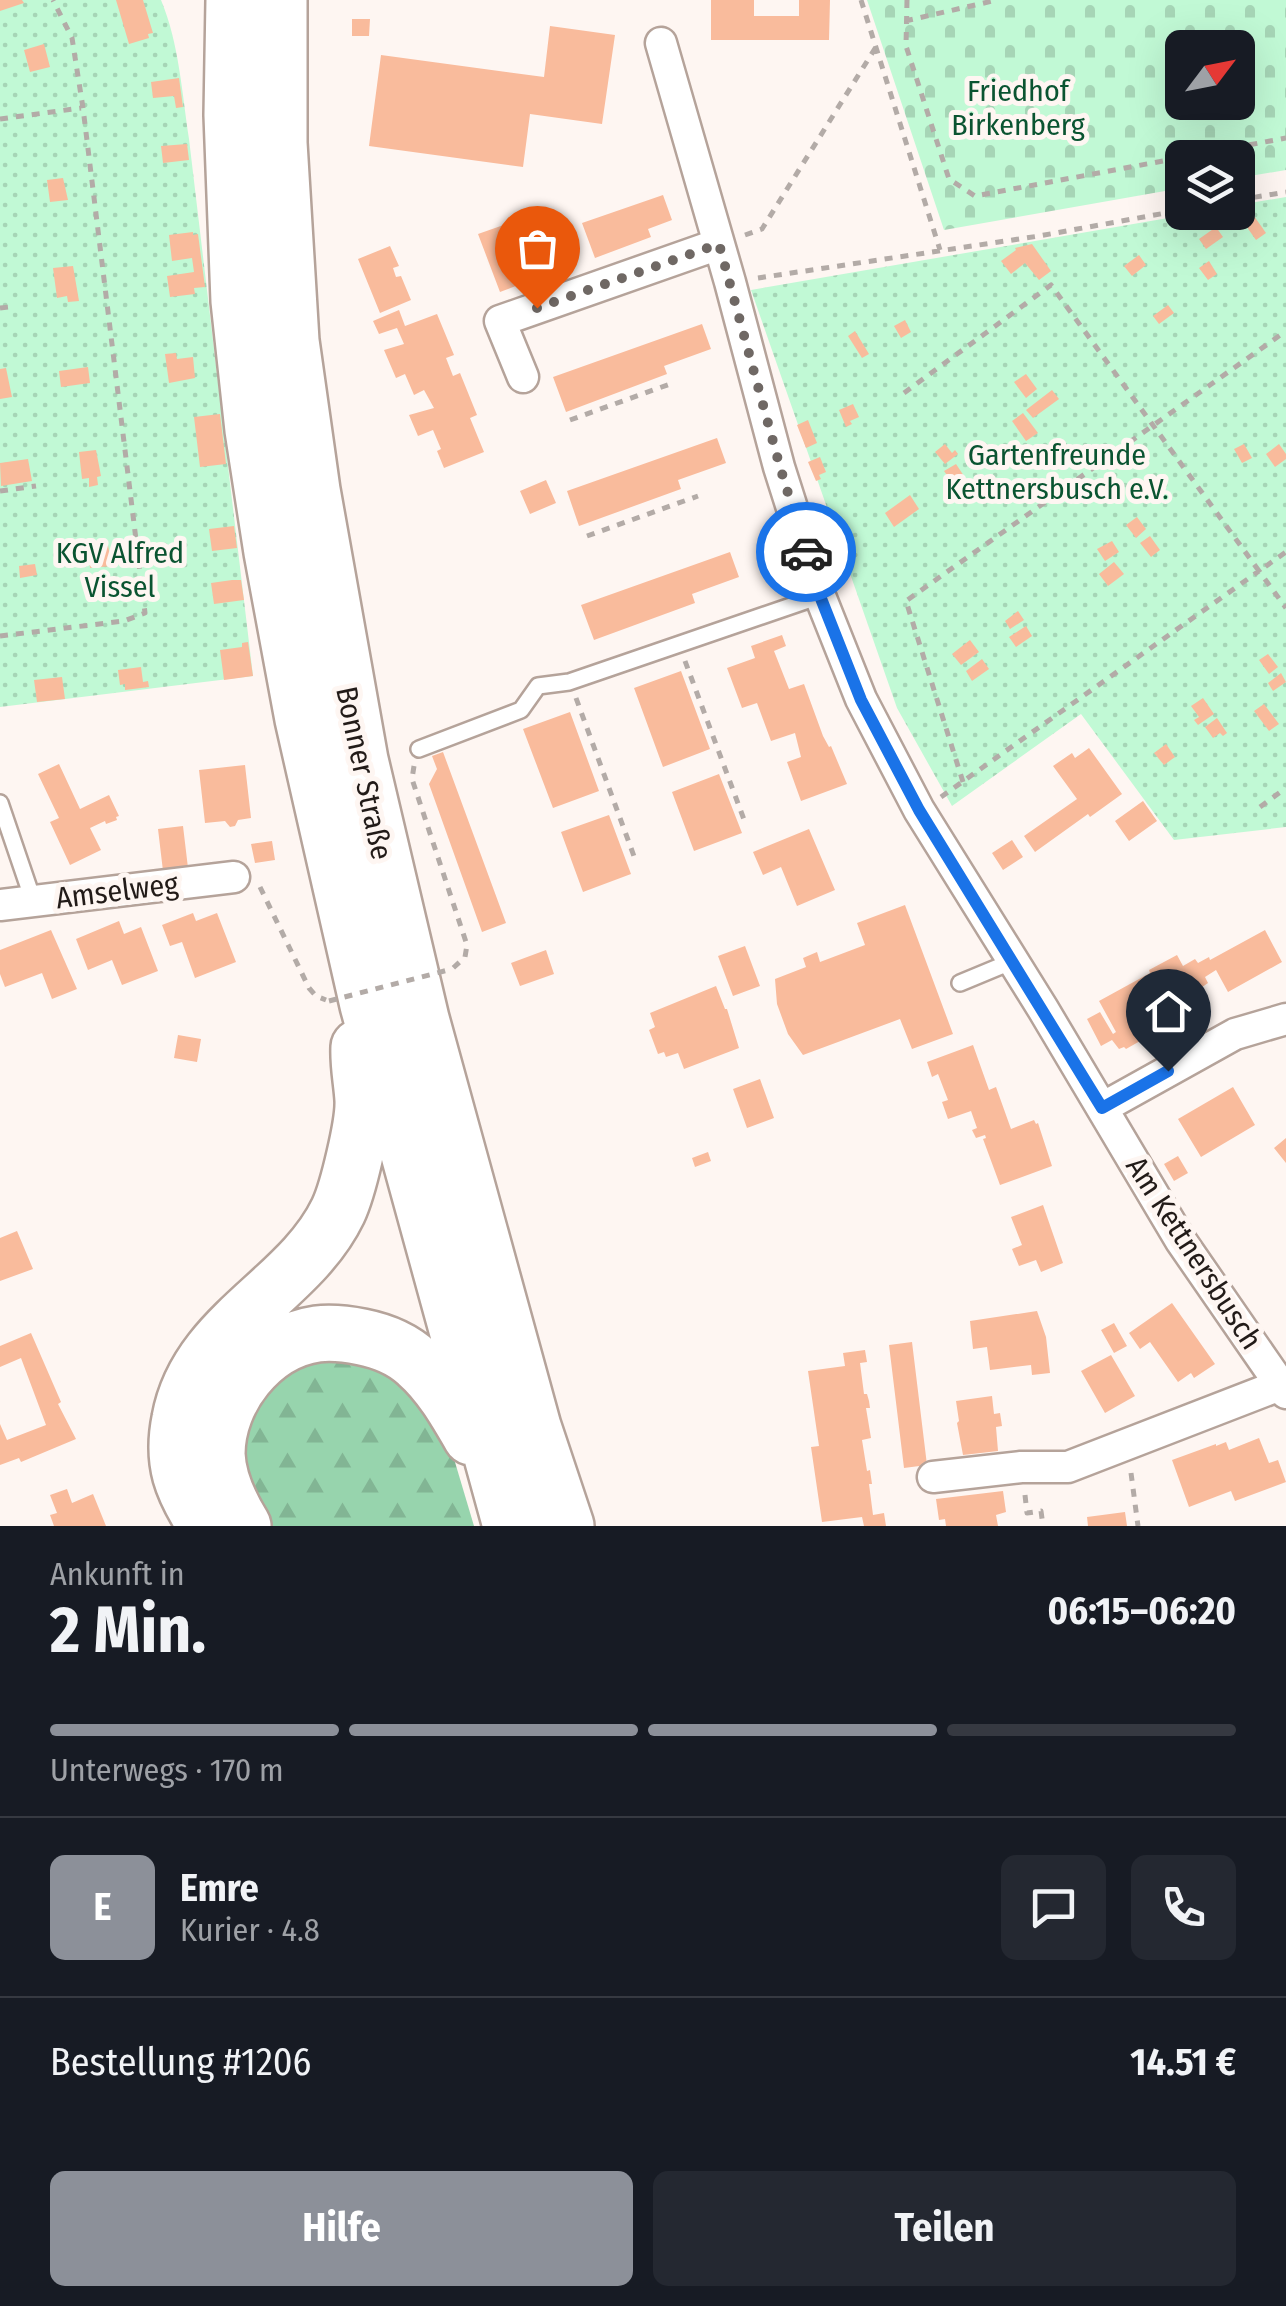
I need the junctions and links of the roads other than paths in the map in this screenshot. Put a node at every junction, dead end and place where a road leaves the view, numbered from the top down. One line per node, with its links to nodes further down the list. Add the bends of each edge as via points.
1 (234, 0): 14 (highway, Bonner Straße, via 239,301 253,430)
2 (279, 0): 22 (highway, Bonner Straße, via 291,341 356,742 421,1018)
3 (661, 43): 4 (street, Am Kettnersbusch)
4 (719, 244): 5 (street, via 500,321); 6 (street, Am Kettnersbusch)
5 (523, 377)
6 (820, 596): 7 (lane, via 570,682 538,686 521,710); 12 (street, Am Kettnersbusch, via 861,700 919,810)
7 (419, 749)
8 (0, 803): 10 (lane)
9 (234, 877): 10 (street, Amselweg)
10 (33, 900): 11 (street, Amselweg)
11 (0, 905)
12 (1014, 961): 13 (lane); 16 (street, Am Kettnersbusch)
13 (960, 983)
14 (349, 1003): 19 (highway, Bonner Straße); 20 (highway, via 364,1105 338,1211 295,1270 214,1346 182,1408 176,1457)
15 (1286, 1018): 16 (street, via 1235,1034)
16 (1102, 1108): 17 (street, Am Kettnersbusch, via 1181,1240)
17 (1283, 1389): 18 (street, Am Kettnersbusch, via 1068,1467)
18 (933, 1477)
19 (505, 1504): 21 (highway, via 448,1397 416,1362 383,1341 313,1334 257,1364 224,1412 217,1454 221,1478)
20 (206, 1526)
21 (243, 1526)
22 (566, 1526)

